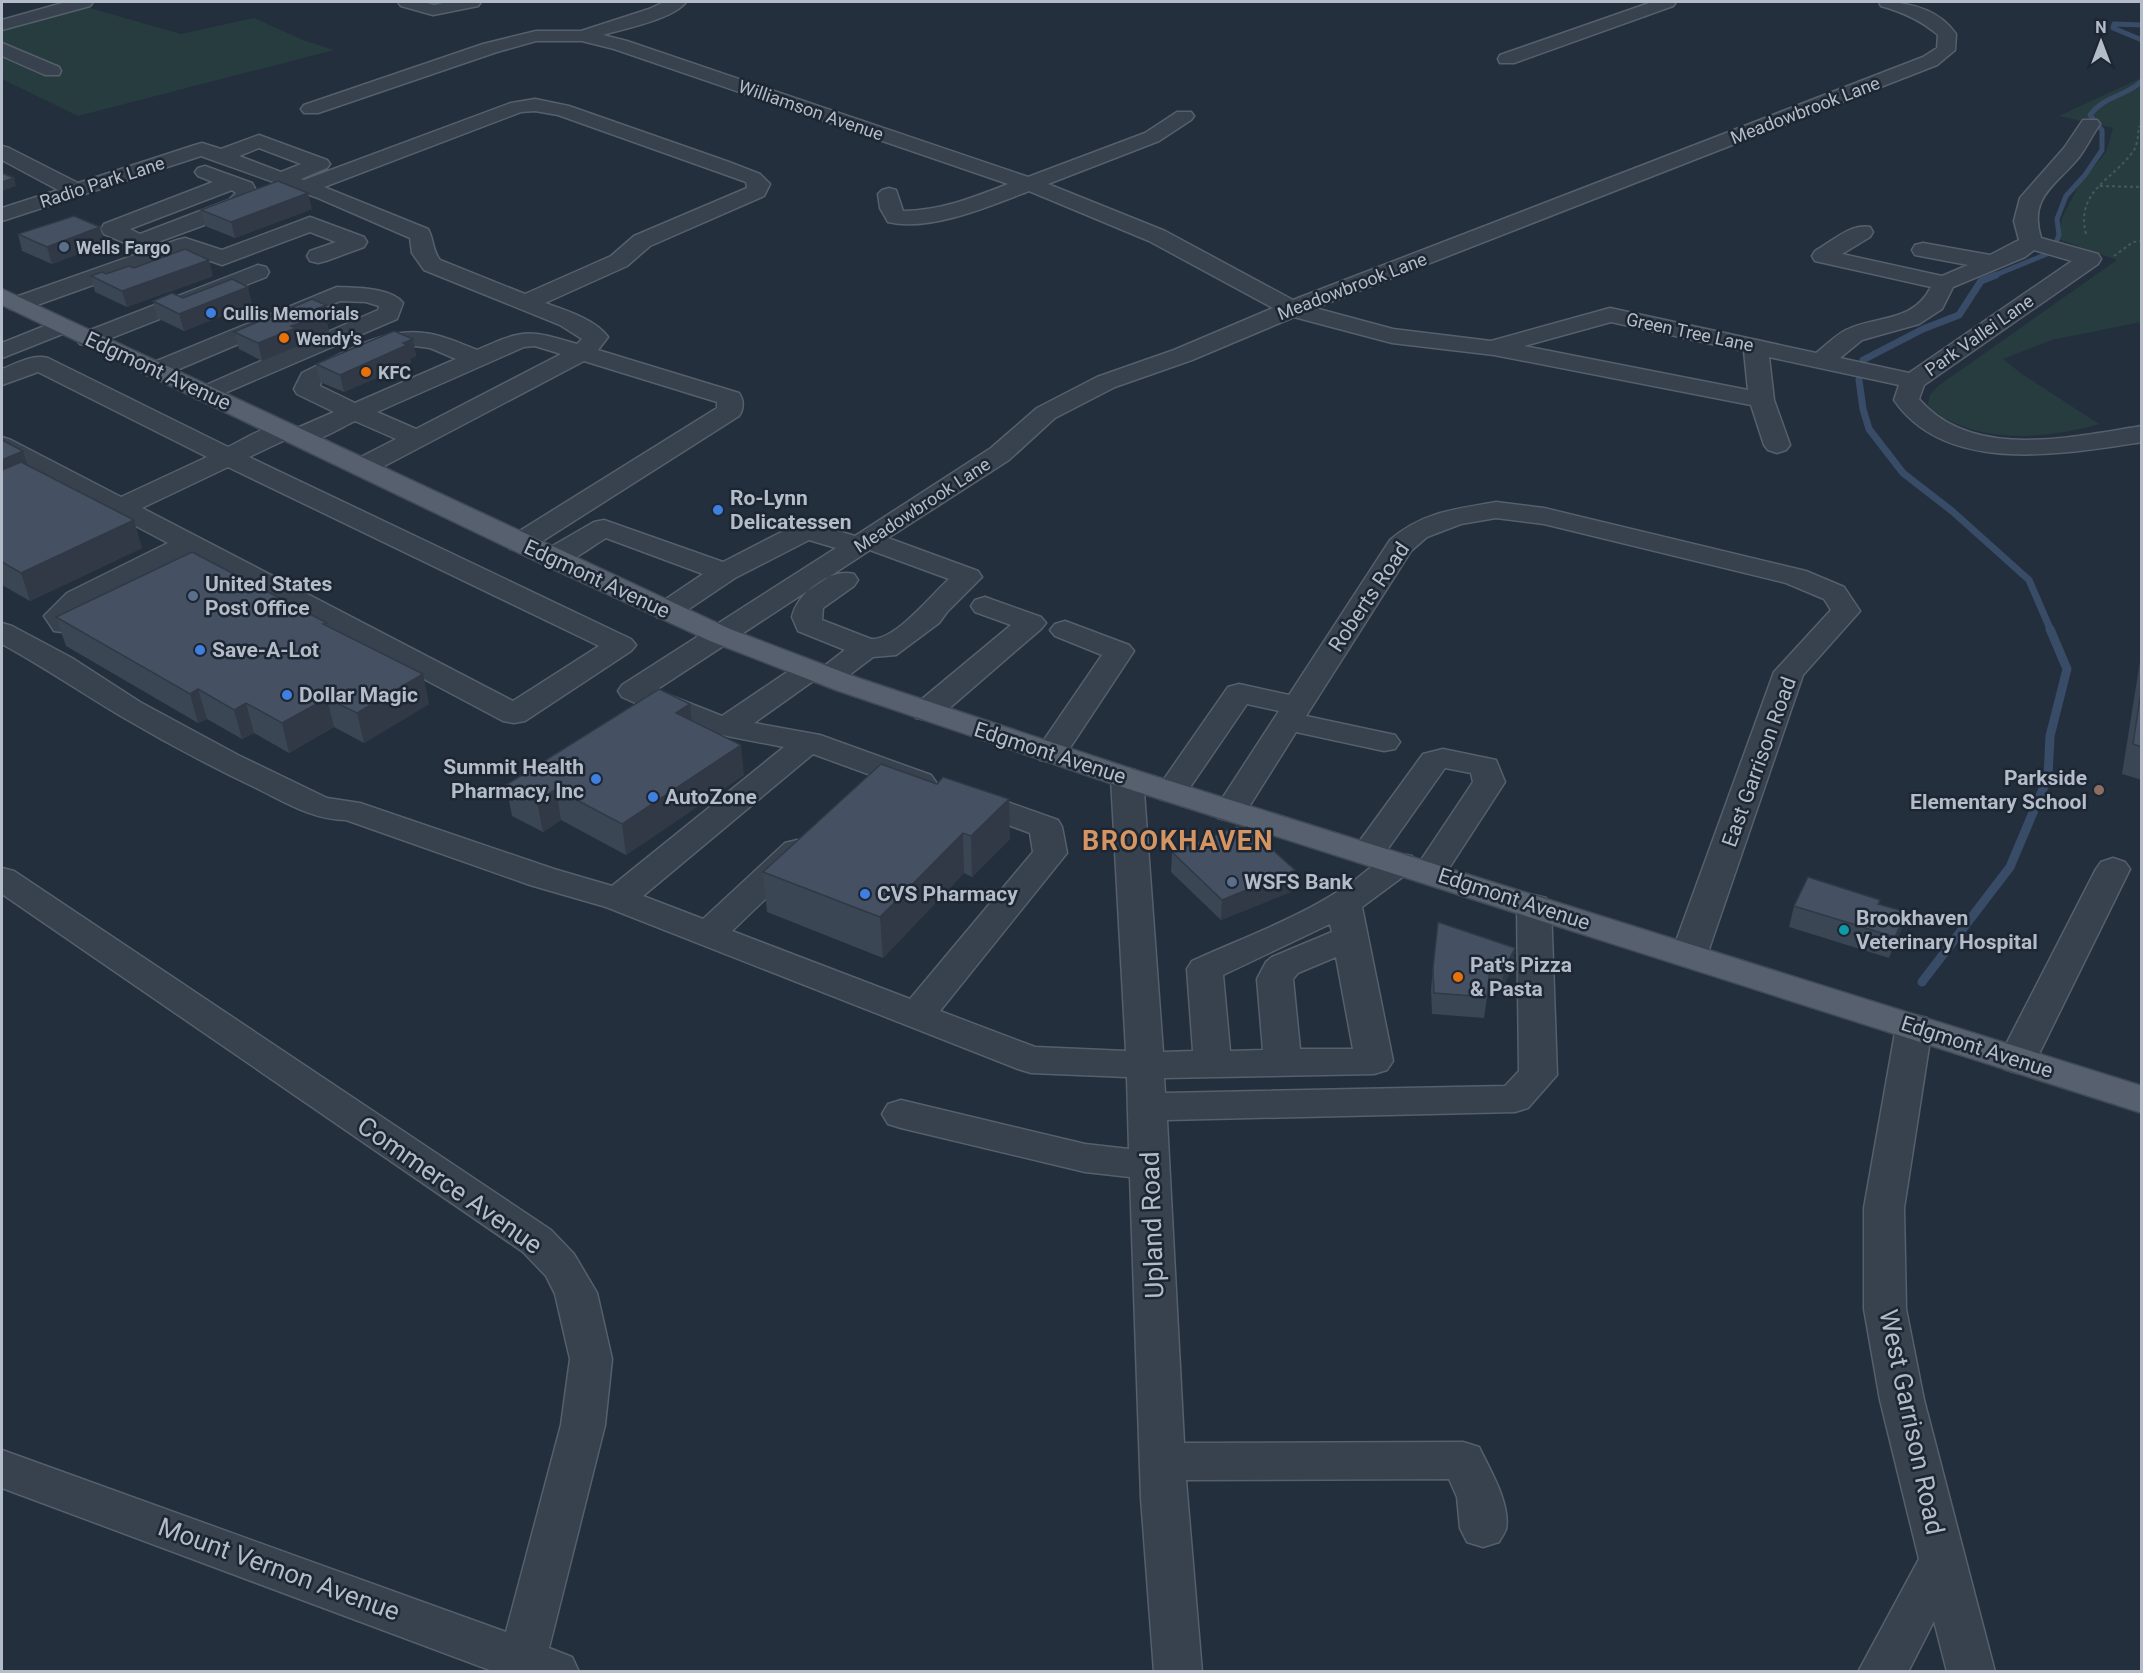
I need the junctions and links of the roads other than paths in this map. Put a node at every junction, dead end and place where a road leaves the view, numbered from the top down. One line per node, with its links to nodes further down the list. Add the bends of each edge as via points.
1 (84, 2): 7 (street)
2 (407, 2): 3 (street, via 433,10)
3 (472, 2)
4 (1667, 2): 10 (street)
5 (1887, 2): 35 (street, Meadowbrook Lane, via 1932,20 1947,34 1946,50 1930,61)
6 (671, 4): 8 (street)
7 (2, 25)
8 (582, 36): 12 (street, Williamson Avenue, via 536,36 490,48); 20 (street, Williamson Avenue, via 620,45)
9 (2, 49): 11 (street)
10 (1507, 59)
11 (51, 71)
12 (311, 109)
13 (1184, 116): 20 (street, via 1152,137)
14 (2090, 124): 27 (street, via 2072,152 2031,198 2025,221)
15 (2, 152): 22 (street)
16 (211, 153): 17 (street, Radio Park Lane); 18 (street); 18 (street, Radio Park Lane, via 259,141 320,164)
17 (170, 160): 19 (street); 22 (street, Radio Park Lane)
18 (281, 179): 21 (street)
19 (233, 182): 26 (street, via 244,187 246,194 237,205); 26 (street, via 112,229)
20 (1029, 184): 23 (street, via 920,217 896,217); 35 (street, Williamson Avenue, via 1157,236)
21 (304, 187): 34 (street, via 420,234 423,253 432,265); 34 (street, via 518,107 535,105 562,110 722,166 759,184 757,192 642,241 619,261)
22 (77, 190): 24 (street, Radio Park Lane)
23 (889, 194)
24 (6, 211)
25 (1862, 232): 32 (street, via 1824,256)
26 (139, 242): 33 (street)
27 (2031, 242): 30 (street); 48 (street, Park Vallei Lane, via 2078,255)
28 (1923, 250): 30 (street)
29 (318, 256): 33 (street, via 356,242 310,224 222,258 185,245)
30 (1991, 262): 32 (street)
31 (258, 272): 37 (street)
32 (1944, 283): 44 (street, via 1934,304 1911,319 1854,335)
33 (7, 297): 36 (main road, Edgmont Avenue)
34 (525, 303): 42 (street, via 568,320 596,338)
35 (1292, 309): 40 (street, Green Tree Lane, via 1392,336); 61 (street, Meadowbrook Lane, via 1106,382 1046,413 1000,454)
36 (62, 326): 37 (main road, Edgmont Avenue); 41 (street)
37 (88, 339): 45 (main road, Edgmont Avenue)
38 (1755, 345): 40 (street, Green Tree Lane, via 1610,315); 44 (street, Green Tree Lane); 50 (street)
39 (207, 348): 45 (street); 46 (street); 46 (street, via 337,294 369,295 391,303 389,314)
40 (1492, 348): 50 (street)
41 (2, 351)
42 (582, 353): 43 (street, via 536,339 520,340); 54 (street); 60 (street, via 730,398 730,411)
43 (477, 359): 51 (street); 51 (street, via 416,338 393,341 311,378 306,388)
44 (1822, 360): 48 (street, Green Tree Lane)
45 (156, 370): 49 (main road, Edgmont Avenue)
46 (255, 372): 49 (street)
47 (2, 378): 57 (street, via 39,363)
48 (1913, 381): 53 (street, Park Vallei Lane, via 1906,400 1928,423 1962,439 2009,448)
49 (206, 394): 52 (main road, Edgmont Avenue)
50 (1762, 400): 56 (street)
51 (357, 411): 52 (street); 54 (street)
52 (291, 434): 57 (street); 58 (main road, Edgmont Avenue)
53 (2142, 434)
54 (418, 439): 58 (street)
55 (2, 445): 59 (street)
56 (1777, 445)
57 (228, 457): 59 (street); 73 (street, via 621,645)
58 (362, 467): 60 (main road, Edgmont Avenue)
59 (121, 507): 62 (street)
60 (519, 543): 63 (main road, Edgmont Avenue)
61 (872, 545): 64 (street, via 807,530); 70 (street, Meadowbrook Lane); 72 (street, via 810,604 805,616 808,625); 72 (street, via 968,577 934,607 929,618 886,649)
62 (199, 549): 68 (street, via 133,605 107,621 88,626); 68 (street, via 77,599 58,616); 73 (street, via 514,714)
63 (552, 558): 64 (street, via 604,528); 67 (main road, Edgmont Avenue)
64 (725, 572): 67 (street)
65 (1796, 577): 77 (street, Roberts Road, via 1544,516 1496,510 1455,517 1417,531 1400,546); 96 (street, East Garrison Road, via 1834,592 1846,611 1790,672)
66 (986, 606): 76 (street, via 1030,622)
67 (667, 611): 70 (main road, Edgmont Avenue)
68 (64, 625): 71 (street)
69 (1065, 630): 81 (street, via 1119,651)
70 (720, 635): 74 (main road, Edgmont Avenue); 75 (street, Meadowbrook Lane)
71 (13, 638): 91 (street, via 129,708 316,805 349,810)
72 (867, 648): 74 (street)
73 (585, 668): 75 (street)
74 (820, 673): 76 (main road, Edgmont Avenue); 78 (street)
75 (633, 691): 78 (street, via 695,718)
76 (927, 711): 81 (main road, Edgmont Avenue)
77 (1292, 713): 80 (street); 84 (street, via 1239,693); 86 (street, Roberts Road)
78 (727, 727): 79 (street)
79 (809, 742): 82 (street); 91 (street)
80 (1384, 742)
81 (1051, 753): 83 (main road, Edgmont Avenue)
82 (884, 769): 85 (street); 97 (street, via 1046,827 1048,836 1050,853)
83 (1127, 778): 84 (main road, Edgmont Avenue); 102 (street, Upland Road)
84 (1171, 792): 86 (main road, Edgmont Avenue)
85 (859, 793)
86 (1230, 811): 88 (main road, Edgmont Avenue)
87 (817, 832): 94 (street)
88 (1399, 863): 92 (street); 93 (main road, Edgmont Avenue)
89 (2114, 869): 99 (street)
90 (2, 879): 111 (street, Commerce Avenue, via 537,1241 560,1265 576,1293 591,1359 583,1425)
91 (618, 899): 94 (street)
92 (1344, 904): 95 (street); 101 (street, via 1205,969)
93 (1534, 906): 96 (main road, Edgmont Avenue); 104 (street, via 1538,1075 1515,1099)
94 (708, 934): 97 (street)
95 (1350, 938): 100 (street, via 1279,970 1275,979); 100 (street, via 1374,1061)
96 (1689, 954): 98 (main road, Edgmont Avenue)
97 (916, 1016): 102 (street, via 1031,1060)
98 (1914, 1027): 99 (main road, Edgmont Avenue); 110 (street, West Garrison Road, via 1884,1208 1885,1309 1902,1400)
99 (2017, 1060): 103 (main road, Edgmont Avenue)
100 (1283, 1063): 101 (street)
101 (1213, 1064): 102 (street)
102 (1145, 1065): 104 (street, Upland Road)
103 (2142, 1100)
104 (1147, 1107): 106 (street, Upland Road)
105 (901, 1114): 106 (street, via 1085,1158)
106 (1149, 1165): 107 (street, Upland Road)
107 (1162, 1462): 109 (street, via 1463,1460 1480,1497); 112 (street, Upland Road)
108 (2, 1469): 111 (street, Mount Vernon Avenue)
109 (1483, 1528)
110 (1942, 1562): 113 (street); 114 (street, West Garrison Road)
111 (539, 1665)
112 (1178, 1671)
113 (1882, 1671)
114 (1971, 1671)

